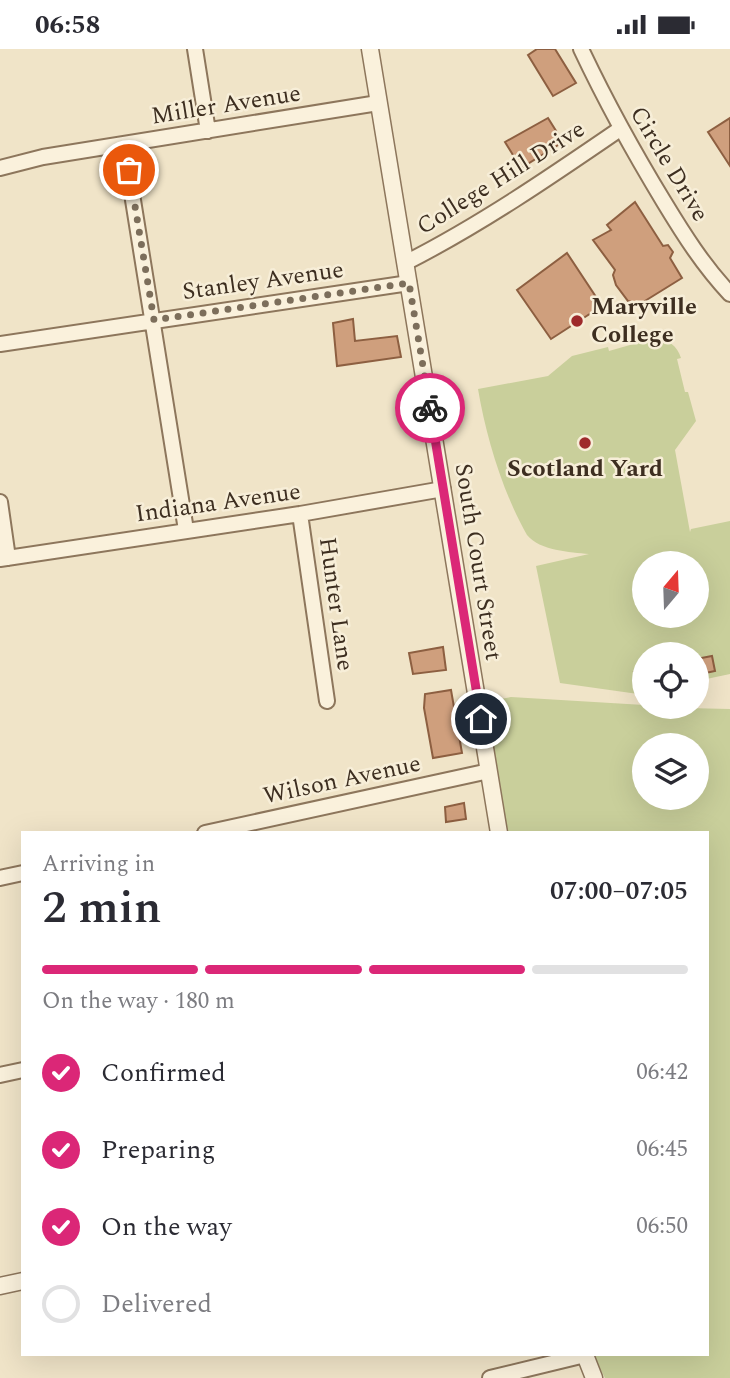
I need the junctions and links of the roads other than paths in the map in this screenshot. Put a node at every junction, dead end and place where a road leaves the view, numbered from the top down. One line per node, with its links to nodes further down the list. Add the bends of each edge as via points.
1 (195, 49): 6 (street)
2 (370, 49): 4 (street, South Court Street)
3 (581, 49): 5 (street, Circle Drive)
4 (378, 103): 6 (street, Miller Avenue); 9 (street, South Court Street)
5 (620, 129): 9 (street, College Hill Drive, via 531,189); 11 (street, Circle Drive, via 700,260)
6 (208, 131): 7 (street, Miller Avenue)
7 (124, 145): 8 (street, Miller Avenue); 12 (street)
8 (0, 168)
9 (405, 263): 10 (street, South Court Street)
10 (409, 283): 12 (street, Stanley Avenue); 14 (street, South Court Street)
11 (730, 294)
12 (154, 320): 13 (street, Stanley Avenue); 17 (street)
13 (0, 344)
14 (443, 489): 16 (street, Indiana Avenue); 20 (street, South Court Street)
15 (0, 502): 18 (street)
16 (300, 514): 17 (street, Indiana Avenue); 19 (street, Hunter Lane)
17 (186, 530): 18 (street, Indiana Avenue)
18 (4, 558)
19 (327, 701)
20 (489, 771): 21 (street, Wilson Avenue); 22 (street, South Court Street)
21 (214, 831)
22 (499, 831)
23 (21, 873): 24 (street)
24 (0, 878)
25 (21, 1070): 26 (street)
26 (0, 1075)
27 (21, 1281): 28 (street)
28 (0, 1286)
29 (581, 1356): 31 (street)
30 (585, 1356): 32 (street)
31 (490, 1378)
32 (594, 1378)

